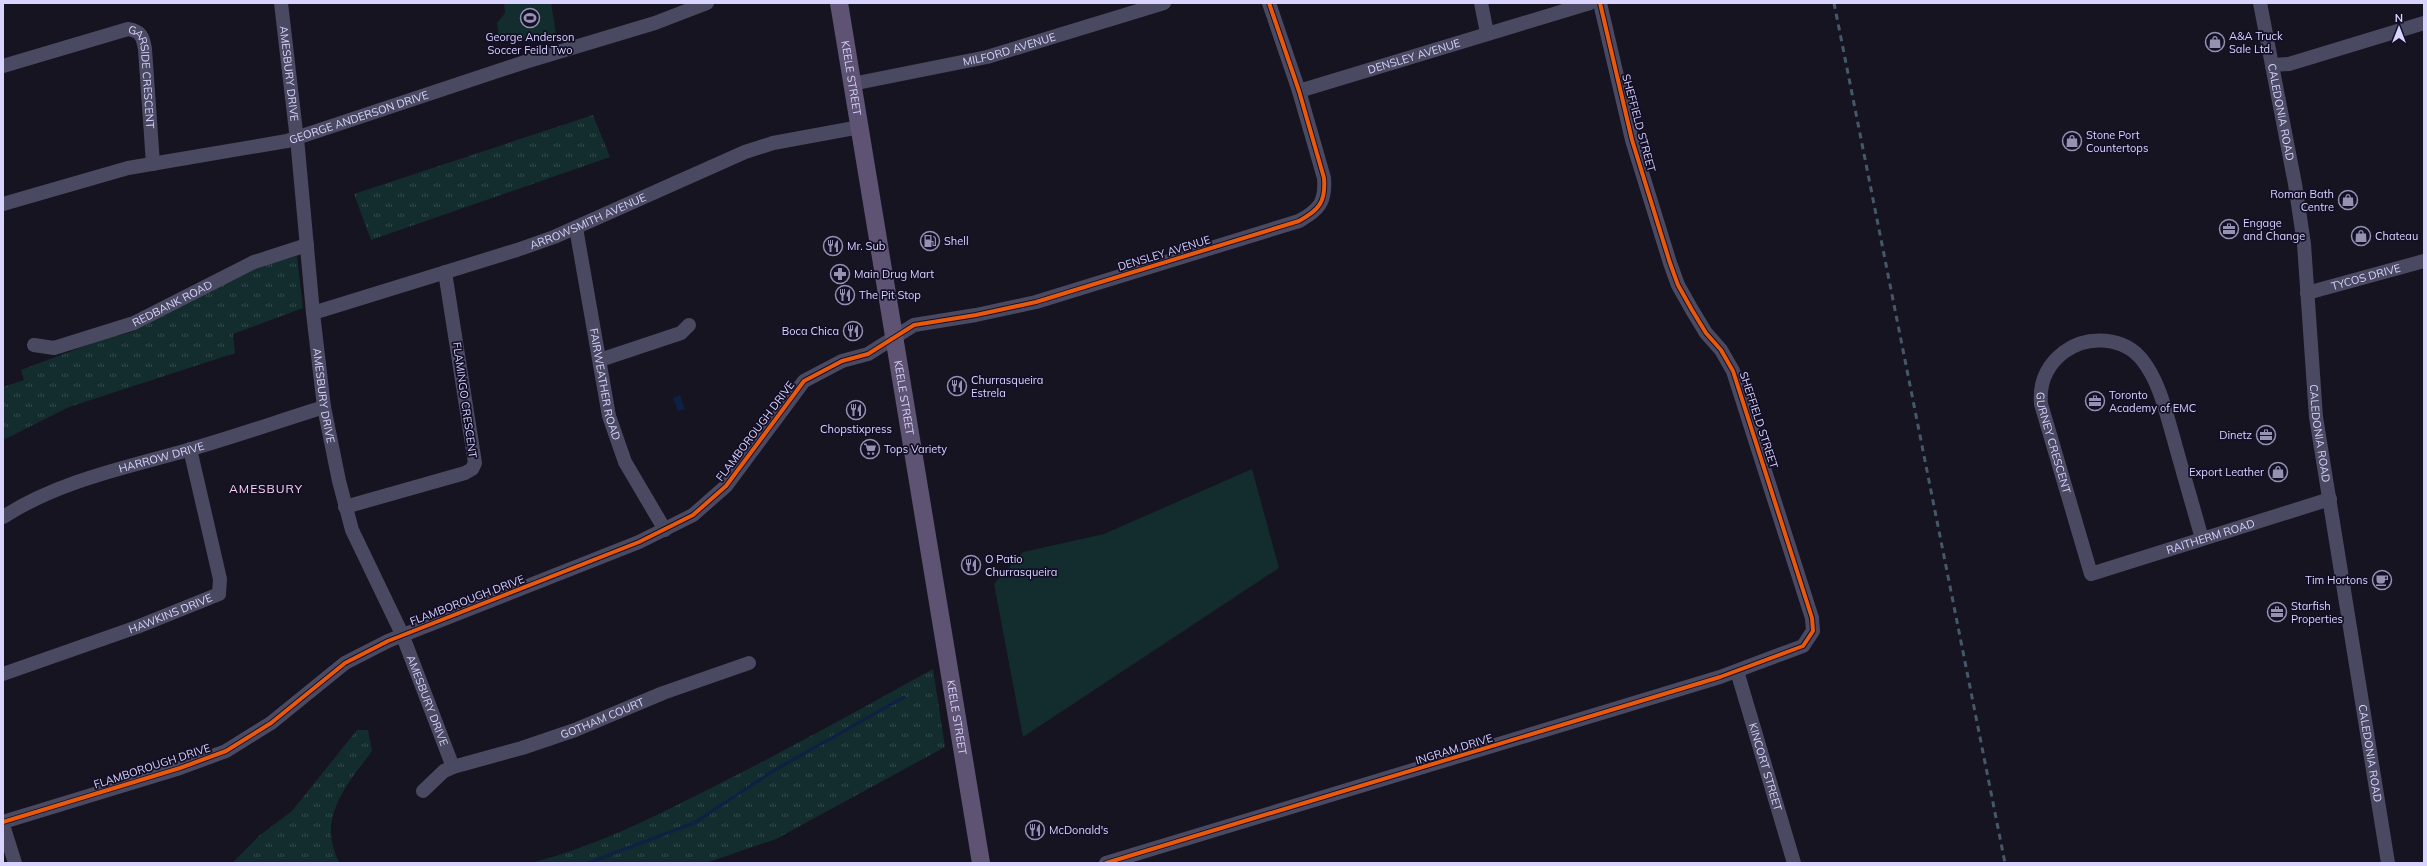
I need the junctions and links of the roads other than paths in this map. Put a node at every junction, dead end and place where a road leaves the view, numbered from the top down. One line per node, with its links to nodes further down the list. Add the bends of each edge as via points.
1 (281, 3): 17 (street, AMESBURY DRIVE)
2 (707, 3): 17 (street, GEORGE ANDERSON DRIVE, via 655,23 525,62)
3 (839, 3): 14 (main road, KEELE STREET)
4 (1164, 3): 14 (street, MILFORD AVENUE, via 987,57)
5 (1269, 3): 15 (street)
6 (1481, 3): 11 (street)
7 (1590, 3): 11 (street, DENSLEY AVENUE)
8 (1600, 3): 40 (street, SHEFFIELD STREET, via 1631,135 1670,264 1692,310 1706,333 1722,350 1733,370 1812,618 1812,631 1803,646)
9 (2260, 3): 12 (street, CALEDONIA ROAD)
10 (2424, 23): 12 (street, via 2289,64)
11 (1487, 33): 15 (street, DENSLEY AVENUE)
12 (2272, 65): 24 (street, CALEDONIA ROAD, via 2295,184 2304,244)
13 (3, 66): 18 (street, GARSIDE CRESCENT, via 128,29 137,31 142,37 145,50)
14 (852, 84): 16 (main road, KEELE STREET)
15 (1298, 91): 27 (street, DENSLEY AVENUE, via 1324,178 1325,191 1318,208 1312,214 1299,221 1036,302 914,325)
16 (860, 127): 20 (street, ARROWSMITH AVENUE, via 773,143 745,152); 27 (main road, KEELE STREET)
17 (296, 137): 18 (street, GEORGE ANDERSON DRIVE, via 287,141); 21 (street, AMESBURY DRIVE)
18 (153, 164): 19 (street, GEORGE ANDERSON DRIVE, via 102,175)
19 (3, 204)
20 (576, 228): 23 (street, ARROWSMITH AVENUE, via 517,250); 29 (street, FAIRWEATHER ROAD)
21 (307, 245): 25 (street, AMESBURY DRIVE); 28 (street, REDBANK ROAD, via 254,262 134,323 54,348)
22 (2424, 261): 24 (street, TYCOS DRIVE)
23 (445, 272): 25 (street, ARROWSMITH AVENUE); 33 (street, FLAMINGO CRESCENT, via 475,463 472,469 465,473)
24 (2307, 292): 32 (street, CALEDONIA ROAD, via 2314,396)
25 (313, 313): 30 (street, AMESBURY DRIVE)
26 (689, 325): 29 (street, via 681,333)
27 (895, 339): 35 (street, FLAMBOROUGH DRIVE, via 868,354 842,361 804,380 726,486 693,515); 47 (main road, KEELE STREET)
28 (34, 345)
29 (600, 360): 35 (street, FAIRWEATHER ROAD, via 609,416 622,454)
30 (324, 407): 31 (street, HARROW DRIVE); 33 (street, AMESBURY DRIVE)
31 (190, 450): 34 (street, HARROW DRIVE, via 74,482 19,506); 41 (street, HAWKINS DRIVE, via 220,579 219,594 137,627)
32 (2330, 499): 36 (street, RAITHERM ROAD); 50 (street, CALEDONIA ROAD)
33 (345, 507): 38 (street, AMESBURY DRIVE, via 352,530)
34 (3, 517)
35 (665, 530): 38 (street, FLAMBOROUGH DRIVE, via 490,602)
36 (2202, 539): 37 (street, RAITHERM ROAD); 37 (street, GURNEY CRESCENT, via 2162,399 2148,368 2138,355 2120,344 2101,340 2081,343 2069,348 2049,366 2040,394 2043,413)
37 (2091, 574)
38 (402, 634): 42 (street, AMESBURY DRIVE); 44 (street, FLAMBOROUGH DRIVE, via 345,664 272,723 226,750 180,768)
39 (749, 663): 42 (street, GOTHAM COURT, via 639,702 575,730)
40 (1737, 671): 48 (street, INGRAM DRIVE); 49 (street, KINCORT STREET)
41 (3, 674)
42 (452, 767): 43 (street, via 444,771)
43 (423, 791)
44 (3, 822)
45 (3, 825): 46 (street)
46 (15, 863)
47 (980, 863)
48 (1106, 863)
49 (1794, 863)
50 (2388, 863)

